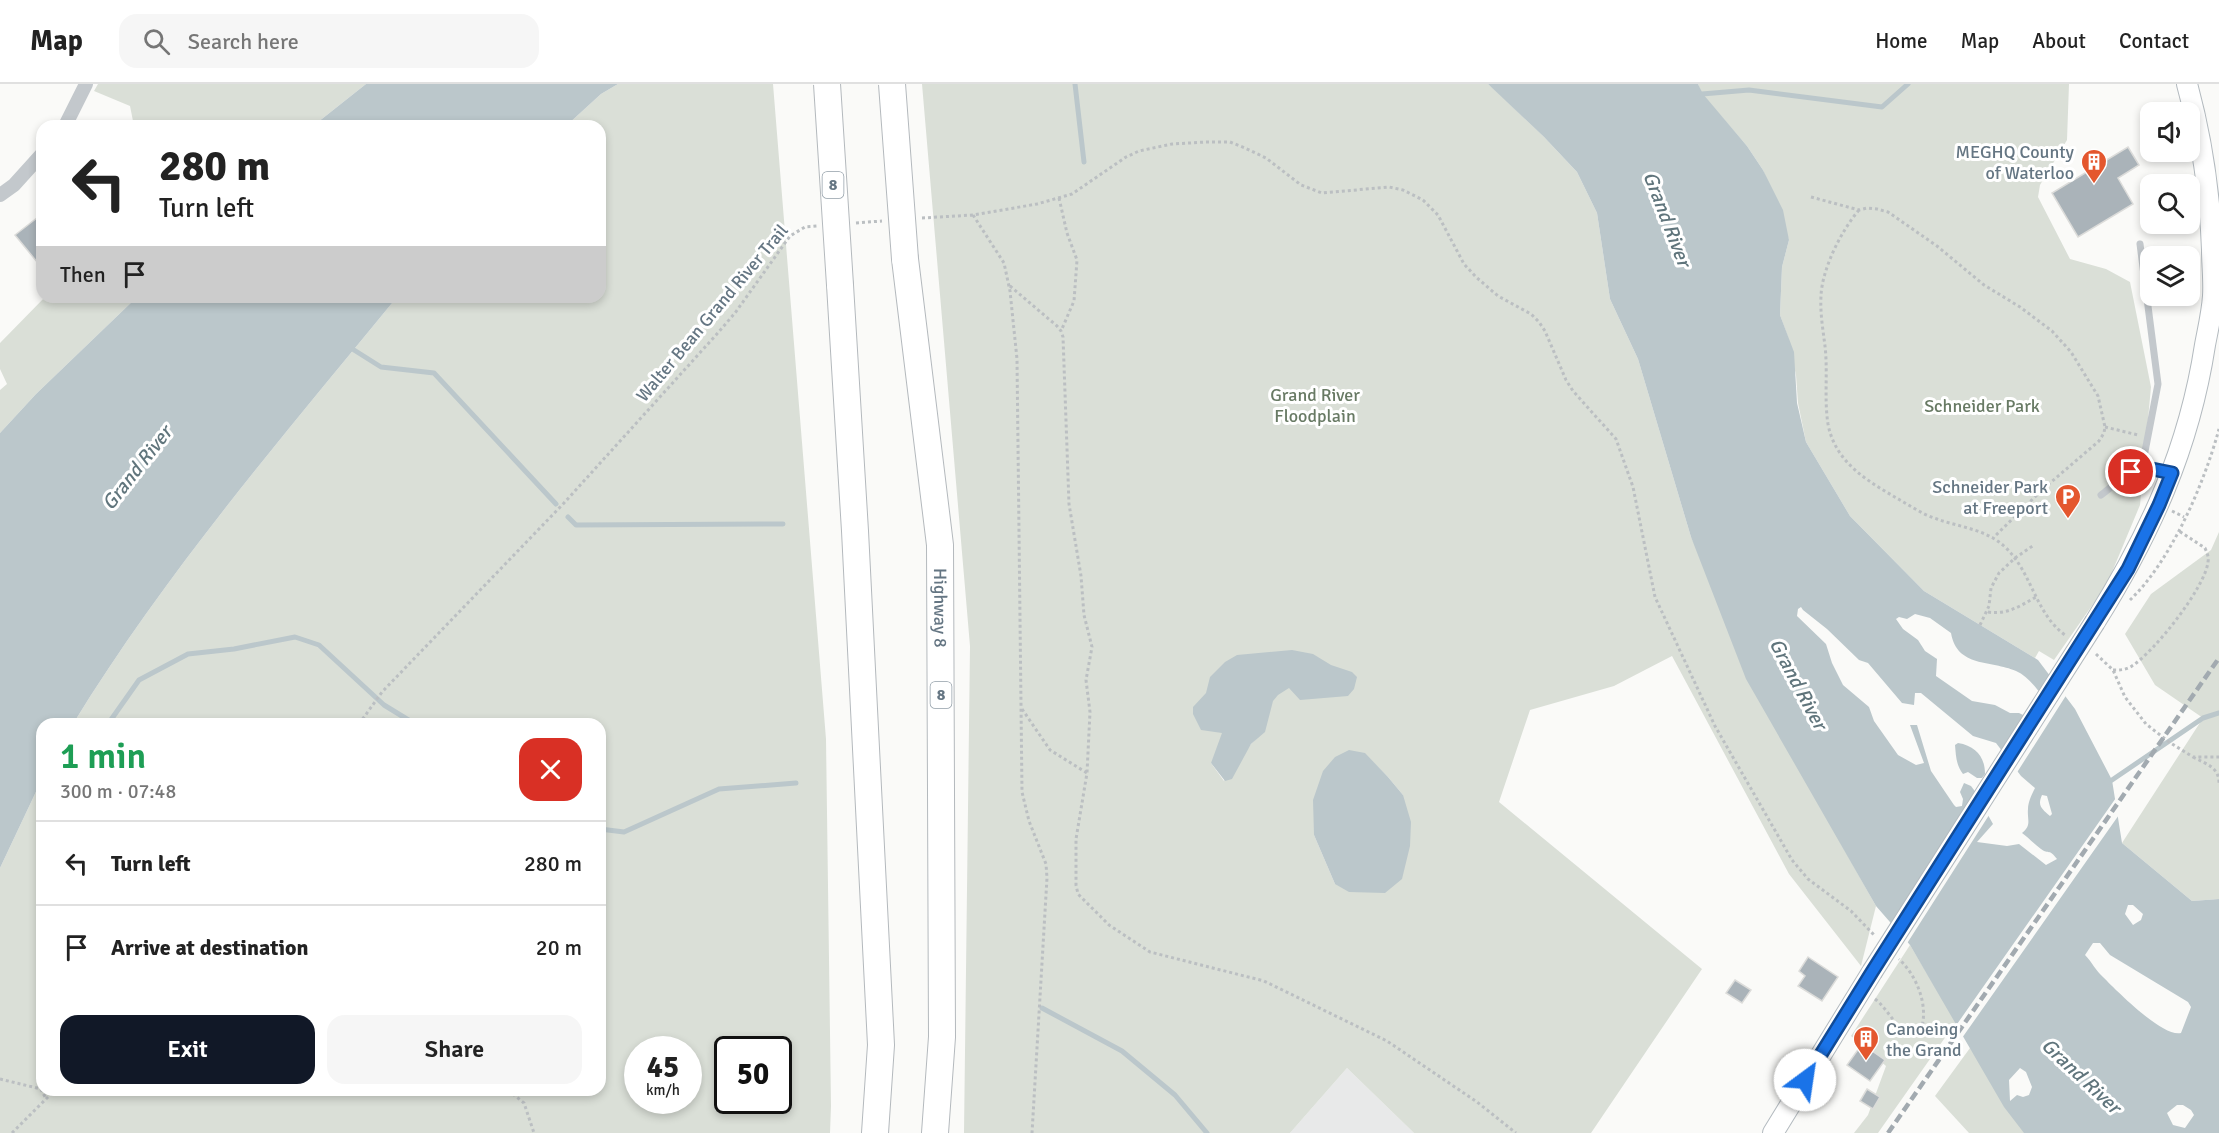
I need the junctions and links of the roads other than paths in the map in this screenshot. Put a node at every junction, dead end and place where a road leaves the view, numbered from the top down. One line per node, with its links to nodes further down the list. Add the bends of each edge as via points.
1 (86, 84): 5 (street)
2 (827, 84): 13 (highway, 8, bridge, via 881,1045)
3 (891, 84): 14 (highway, Highway 8 / 8, bridge, via 905,259 940,545 942,1037)
4 (2187, 84): 9 (main road, via 2200,136)
5 (68, 120)
6 (36, 161): 7 (street)
7 (0, 195)
8 (2140, 244): 10 (lane, via 2158,384)
9 (2216, 274): 11 (main road, via 2200,376)
10 (2142, 467): 11 (lane); 12 (lane)
11 (2172, 473): 15 (main road, bridge, via 2128,569)
12 (2101, 495)
13 (875, 1133)
14 (935, 1133)
15 (1773, 1133)

